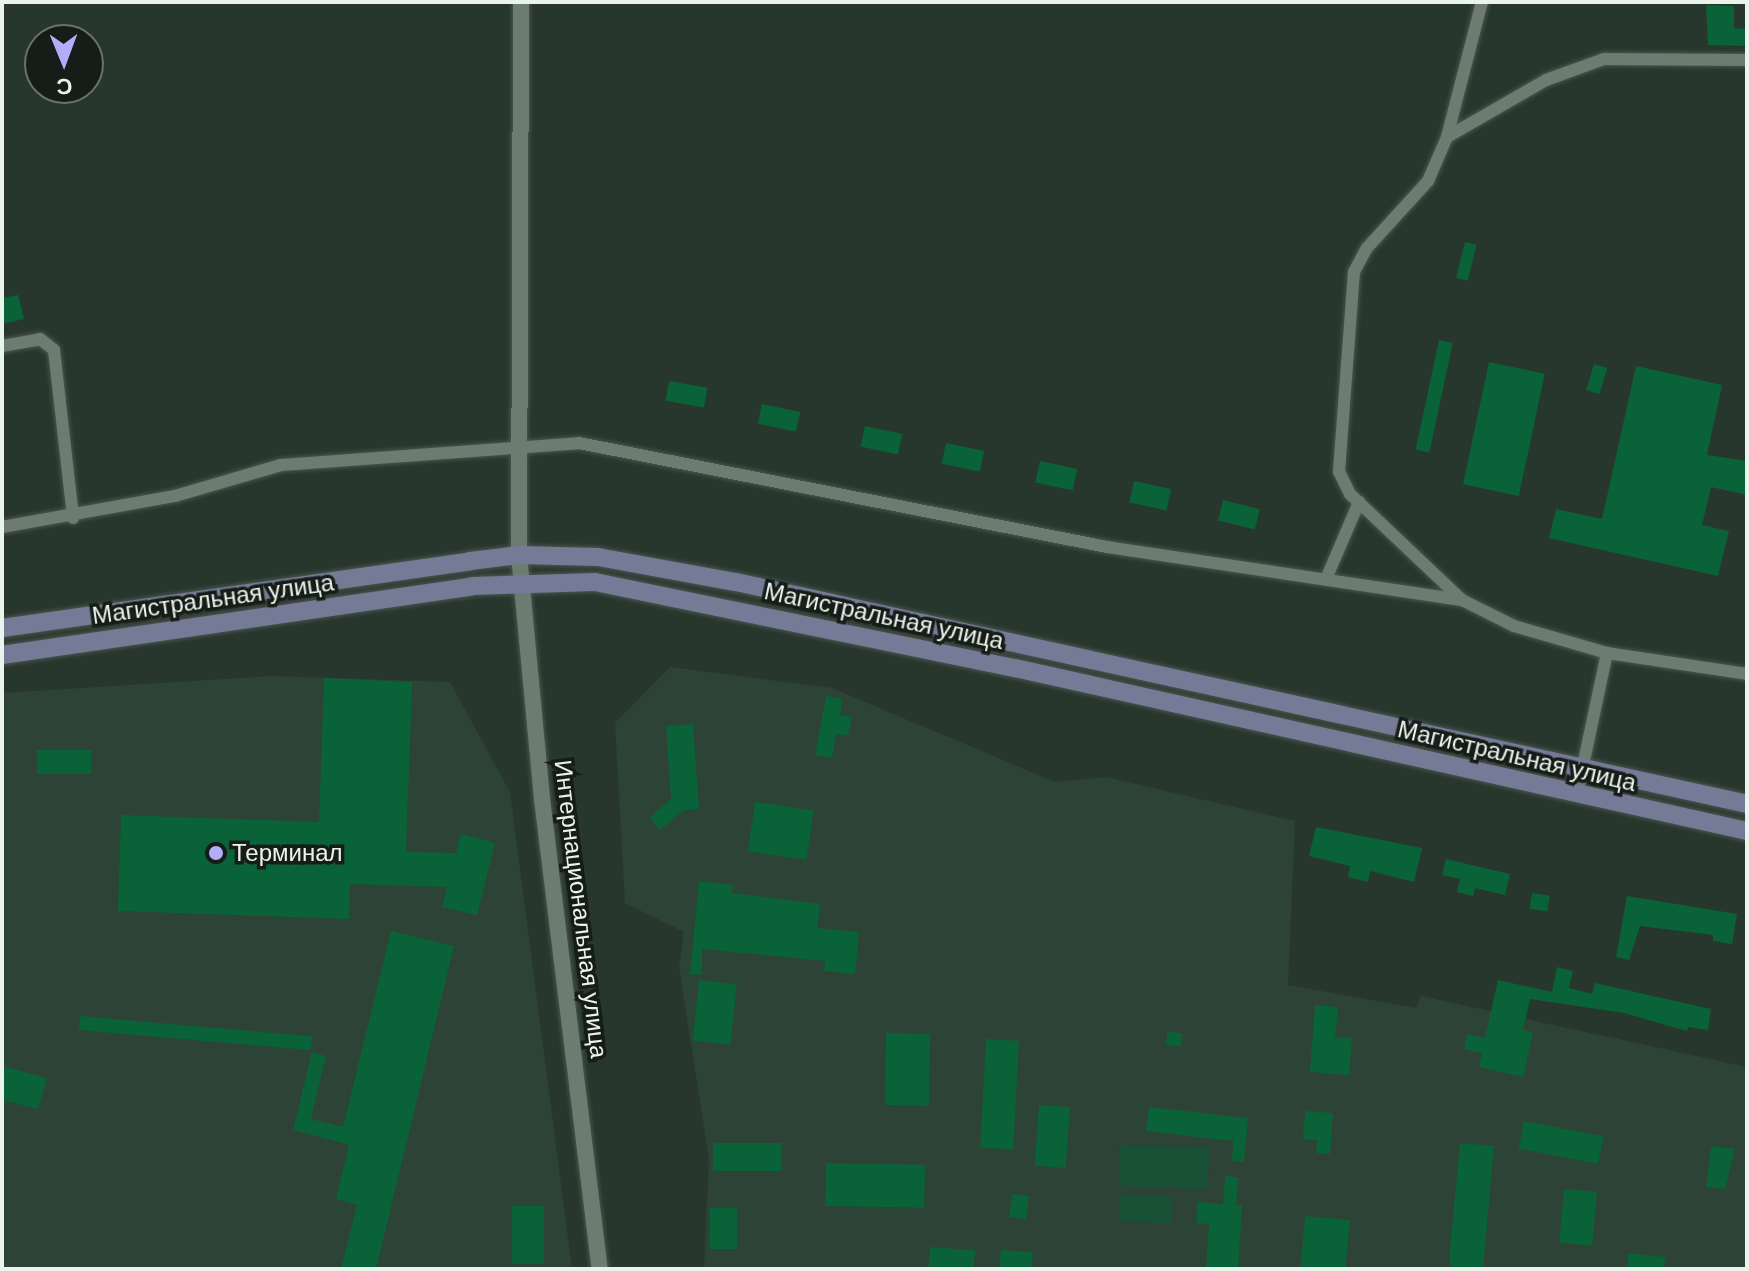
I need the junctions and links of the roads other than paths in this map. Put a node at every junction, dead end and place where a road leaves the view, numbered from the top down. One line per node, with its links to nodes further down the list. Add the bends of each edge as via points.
1 (521, 2): 6 (street, Интернациональная улица)
2 (1482, 2): 4 (street)
3 (1747, 60): 4 (street, via 1604,59 1546,80)
4 (1447, 137): 7 (street, via 1428,181 1367,248 1354,272 1339,471)
5 (2, 346): 8 (street, via 40,339 54,350)
6 (520, 448): 8 (street, via 281,465); 10 (street, Интернациональная улица); 11 (street, via 579,443 1107,547)
7 (1359, 502): 11 (street); 13 (street)
8 (73, 518): 9 (street)
9 (2, 527)
10 (519, 555): 12 (street, Интернациональная улица); 14 (main road, Магистральная улица); 18 (main road, Магистральная улица, via 598,557 736,582)
11 (1326, 579): 13 (street)
12 (522, 581): 16 (main road, Магистральная улица); 19 (main road, Магистральная улица, via 595,582 697,601); 22 (street, Интернациональная улица, via 542,799)
13 (1462, 600): 15 (street, via 1514,626)
14 (2, 628)
15 (1607, 653): 17 (street); 18 (street)
16 (2, 655)
17 (1747, 674)
18 (1583, 768): 19 (street); 20 (main road, Магистральная улица)
19 (1577, 794): 21 (main road, Магистральная улица)
20 (1747, 804)
21 (1747, 831)
22 (600, 1269)

